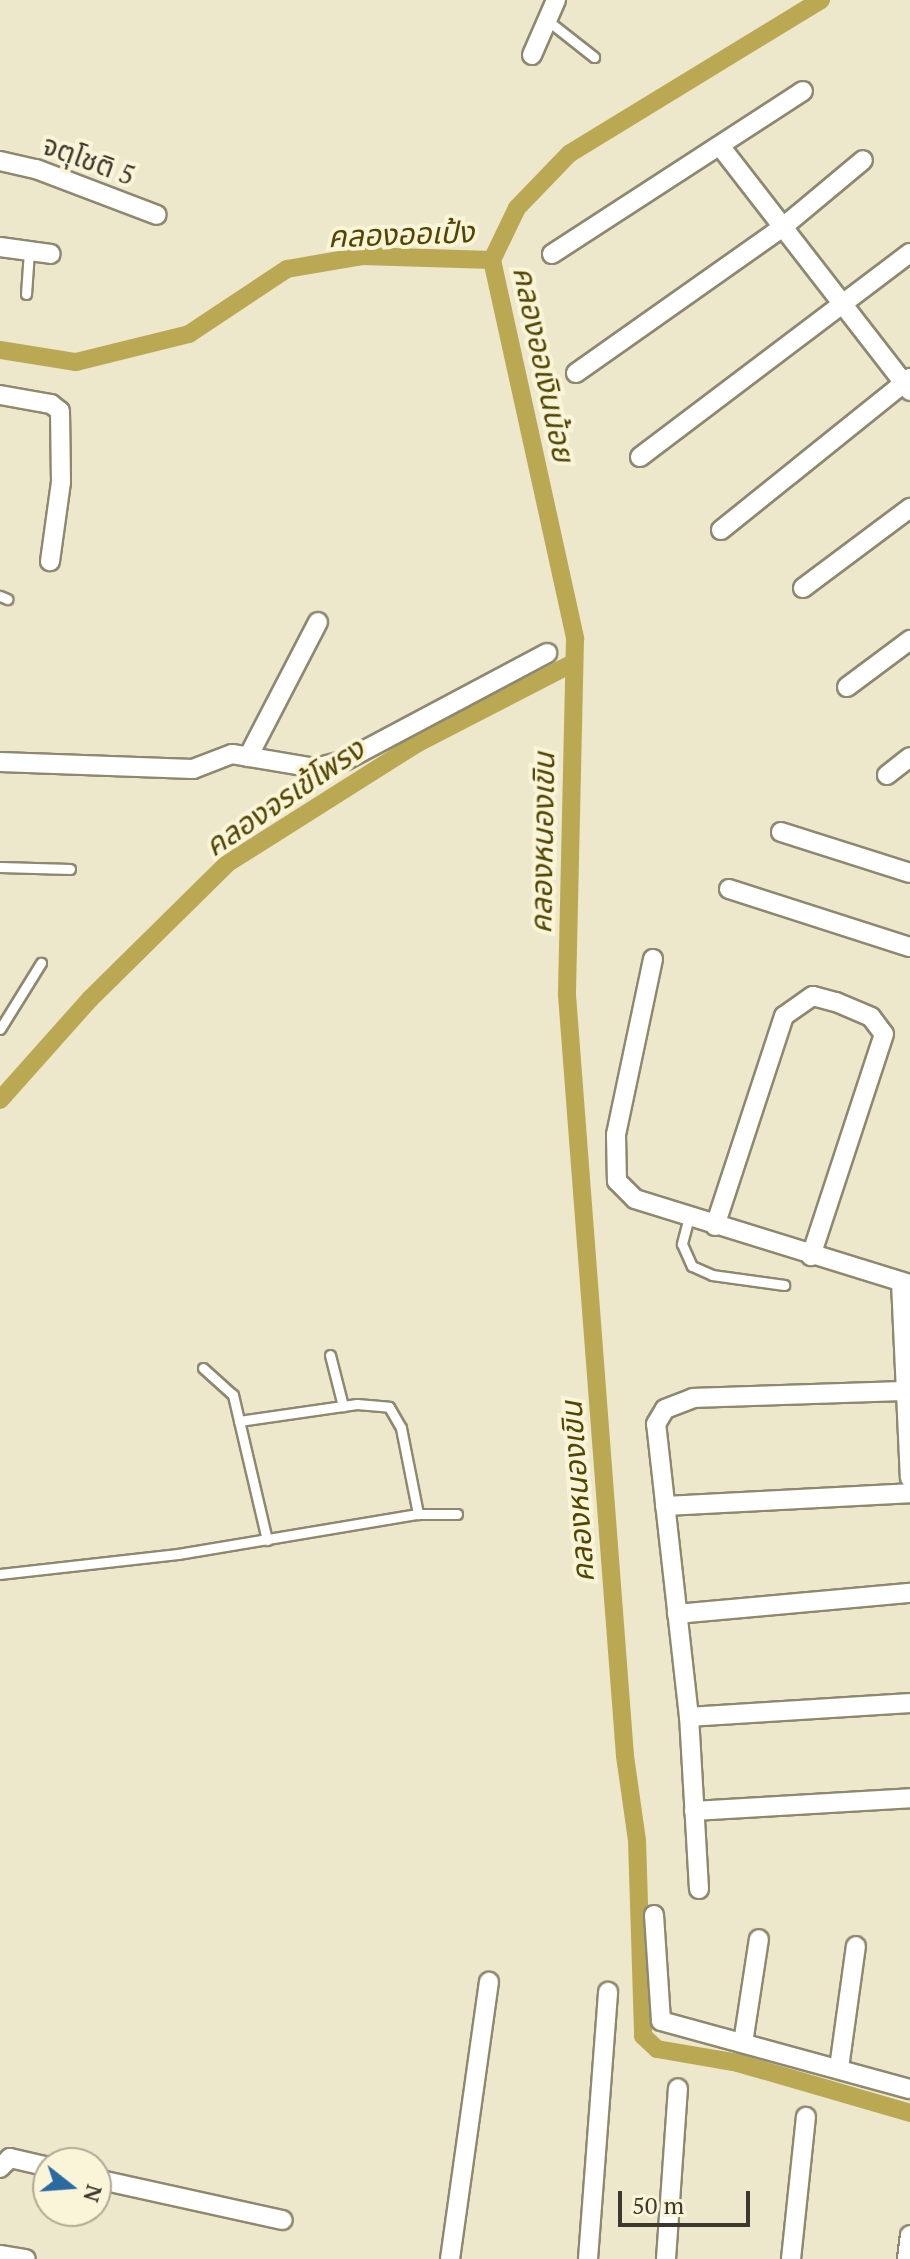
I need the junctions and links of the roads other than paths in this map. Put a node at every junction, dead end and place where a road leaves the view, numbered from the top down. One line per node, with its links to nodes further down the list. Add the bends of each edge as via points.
1 (556, 0): 2 (street)
2 (547, 20): 3 (street); 4 (lane)
3 (532, 55)
4 (594, 57)
5 (803, 91): 6 (street)
6 (720, 146): 10 (street); 15 (street)
7 (863, 160): 10 (street)
8 (0, 161): 9 (street, จตุโชติ 5, via 36,169)
9 (157, 215)
10 (783, 227): 17 (street); 18 (street)
11 (0, 247): 12 (street)
12 (29, 251): 14 (street); 16 (lane)
13 (910, 253): 17 (street)
14 (51, 254)
15 (552, 254)
16 (26, 294)
17 (843, 305): 19 (street); 21 (street)
18 (576, 373)
19 (908, 384): 23 (street)
20 (0, 395): 24 (street, via 51,404 60,411 61,482)
21 (640, 457)
22 (910, 508): 25 (street)
23 (721, 530)
24 (50, 561)
25 (803, 588)
26 (318, 622): 30 (street)
27 (910, 640): 29 (street)
28 (547, 653): 30 (street, via 346,760 316,768)
29 (847, 687)
30 (248, 757): 32 (street, via 232,754 193,769)
31 (910, 757): 33 (street)
32 (0, 762)
33 (887, 775)
34 (781, 832): 37 (street)
35 (0, 867): 36 (lane)
36 (70, 869)
37 (910, 873)
38 (729, 889): 39 (street)
39 (910, 947)
40 (653, 959): 43 (street, via 616,1135 617,1181 635,1199)
41 (41, 963): 42 (lane)
42 (0, 1029)
43 (689, 1217): 44 (street); 47 (lane, via 682,1244 692,1266 712,1275)
44 (715, 1226): 45 (street); 45 (street, via 784,1016 813,996 836,1002 871,1017 884,1034)
45 (811, 1256): 46 (street)
46 (906, 1283): 50 (street)
47 (784, 1285)
48 (330, 1355): 51 (lane)
49 (203, 1368): 52 (lane, via 233,1395)
50 (902, 1391): 53 (street); 55 (street, via 677,1401 656,1424)
51 (343, 1406): 52 (lane); 56 (lane, via 378,1404 395,1413)
52 (239, 1421): 58 (lane)
53 (910, 1478)
54 (910, 1493): 55 (street)
55 (665, 1506): 61 (street)
56 (418, 1514): 57 (lane); 58 (lane)
57 (457, 1514)
58 (267, 1540): 59 (lane)
59 (3, 1574)
60 (910, 1593): 61 (street)
61 (677, 1614): 63 (street)
62 (910, 1703): 63 (street)
63 (689, 1717): 65 (street)
64 (910, 1798): 65 (street)
65 (694, 1811): 66 (street)
66 (699, 1889)
67 (654, 1915): 72 (street, via 661,2021)
68 (759, 1939): 72 (street)
69 (856, 1946): 73 (street)
70 (489, 1982): 84 (street)
71 (608, 1992): 85 (street)
72 (743, 2043): 73 (street)
73 (839, 2068): 75 (street)
74 (678, 2088): 86 (street)
75 (910, 2089)
76 (806, 2117): 87 (street)
77 (32, 2163): 78 (street, via 10,2158)
78 (0, 2168)
79 (112, 2183): 80 (street)
80 (283, 2220)
81 (910, 2235): 88 (street)
82 (0, 2255): 83 (street)
83 (26, 2259)
84 (450, 2259)
85 (588, 2259)
86 (666, 2259)
87 (791, 2259)
88 (907, 2259)

